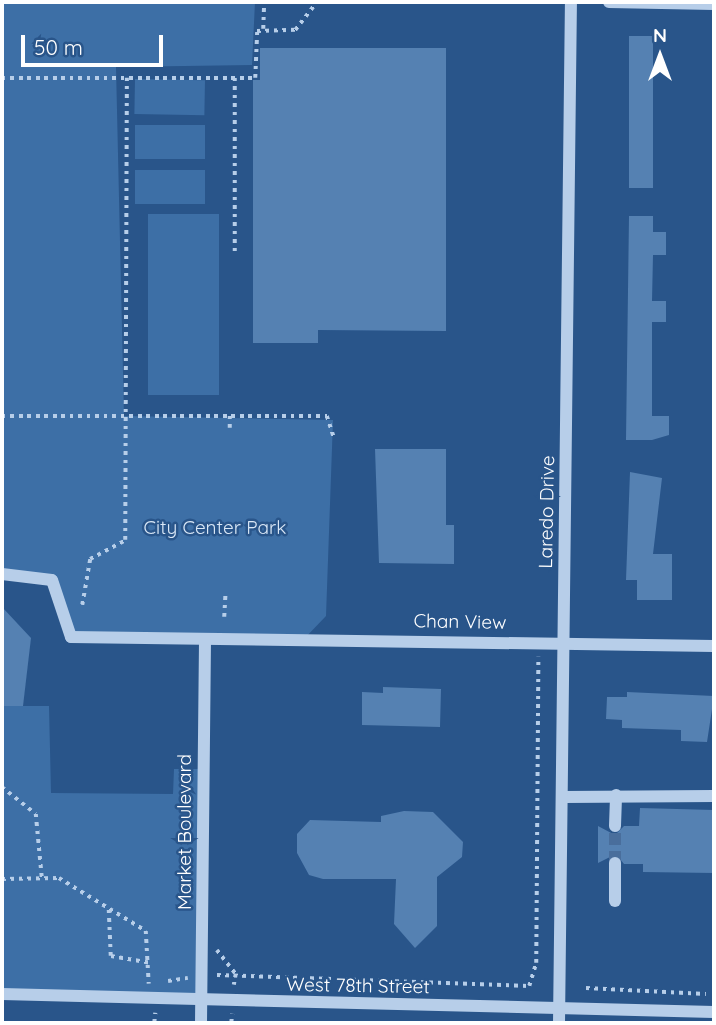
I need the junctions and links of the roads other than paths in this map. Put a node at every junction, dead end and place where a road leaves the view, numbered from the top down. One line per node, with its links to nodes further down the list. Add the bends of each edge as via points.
1 (570, 2): 6 (street, Laredo Drive)
2 (609, 2): 3 (street)
3 (714, 4)
4 (2, 574): 5 (street, Chan View, via 52,580 71,637)
5 (205, 640): 6 (street, Chan View); 15 (street, Market Boulevard)
6 (565, 644): 7 (street, Chan View); 10 (street, Laredo Drive)
7 (714, 646)
8 (616, 795): 9 (street); 10 (street); 11 (street)
9 (714, 796)
10 (564, 797): 16 (street, Laredo Drive)
11 (615, 826)
12 (615, 863): 13 (street)
13 (615, 901)
14 (2, 994): 15 (street, West 78th Street)
15 (201, 1002): 16 (street, West 78th Street); 18 (street, Market Boulevard)
16 (559, 1009): 17 (street, West 78th Street); 19 (street, Laredo Drive)
17 (714, 1012)
18 (201, 1023)
19 (559, 1023)

